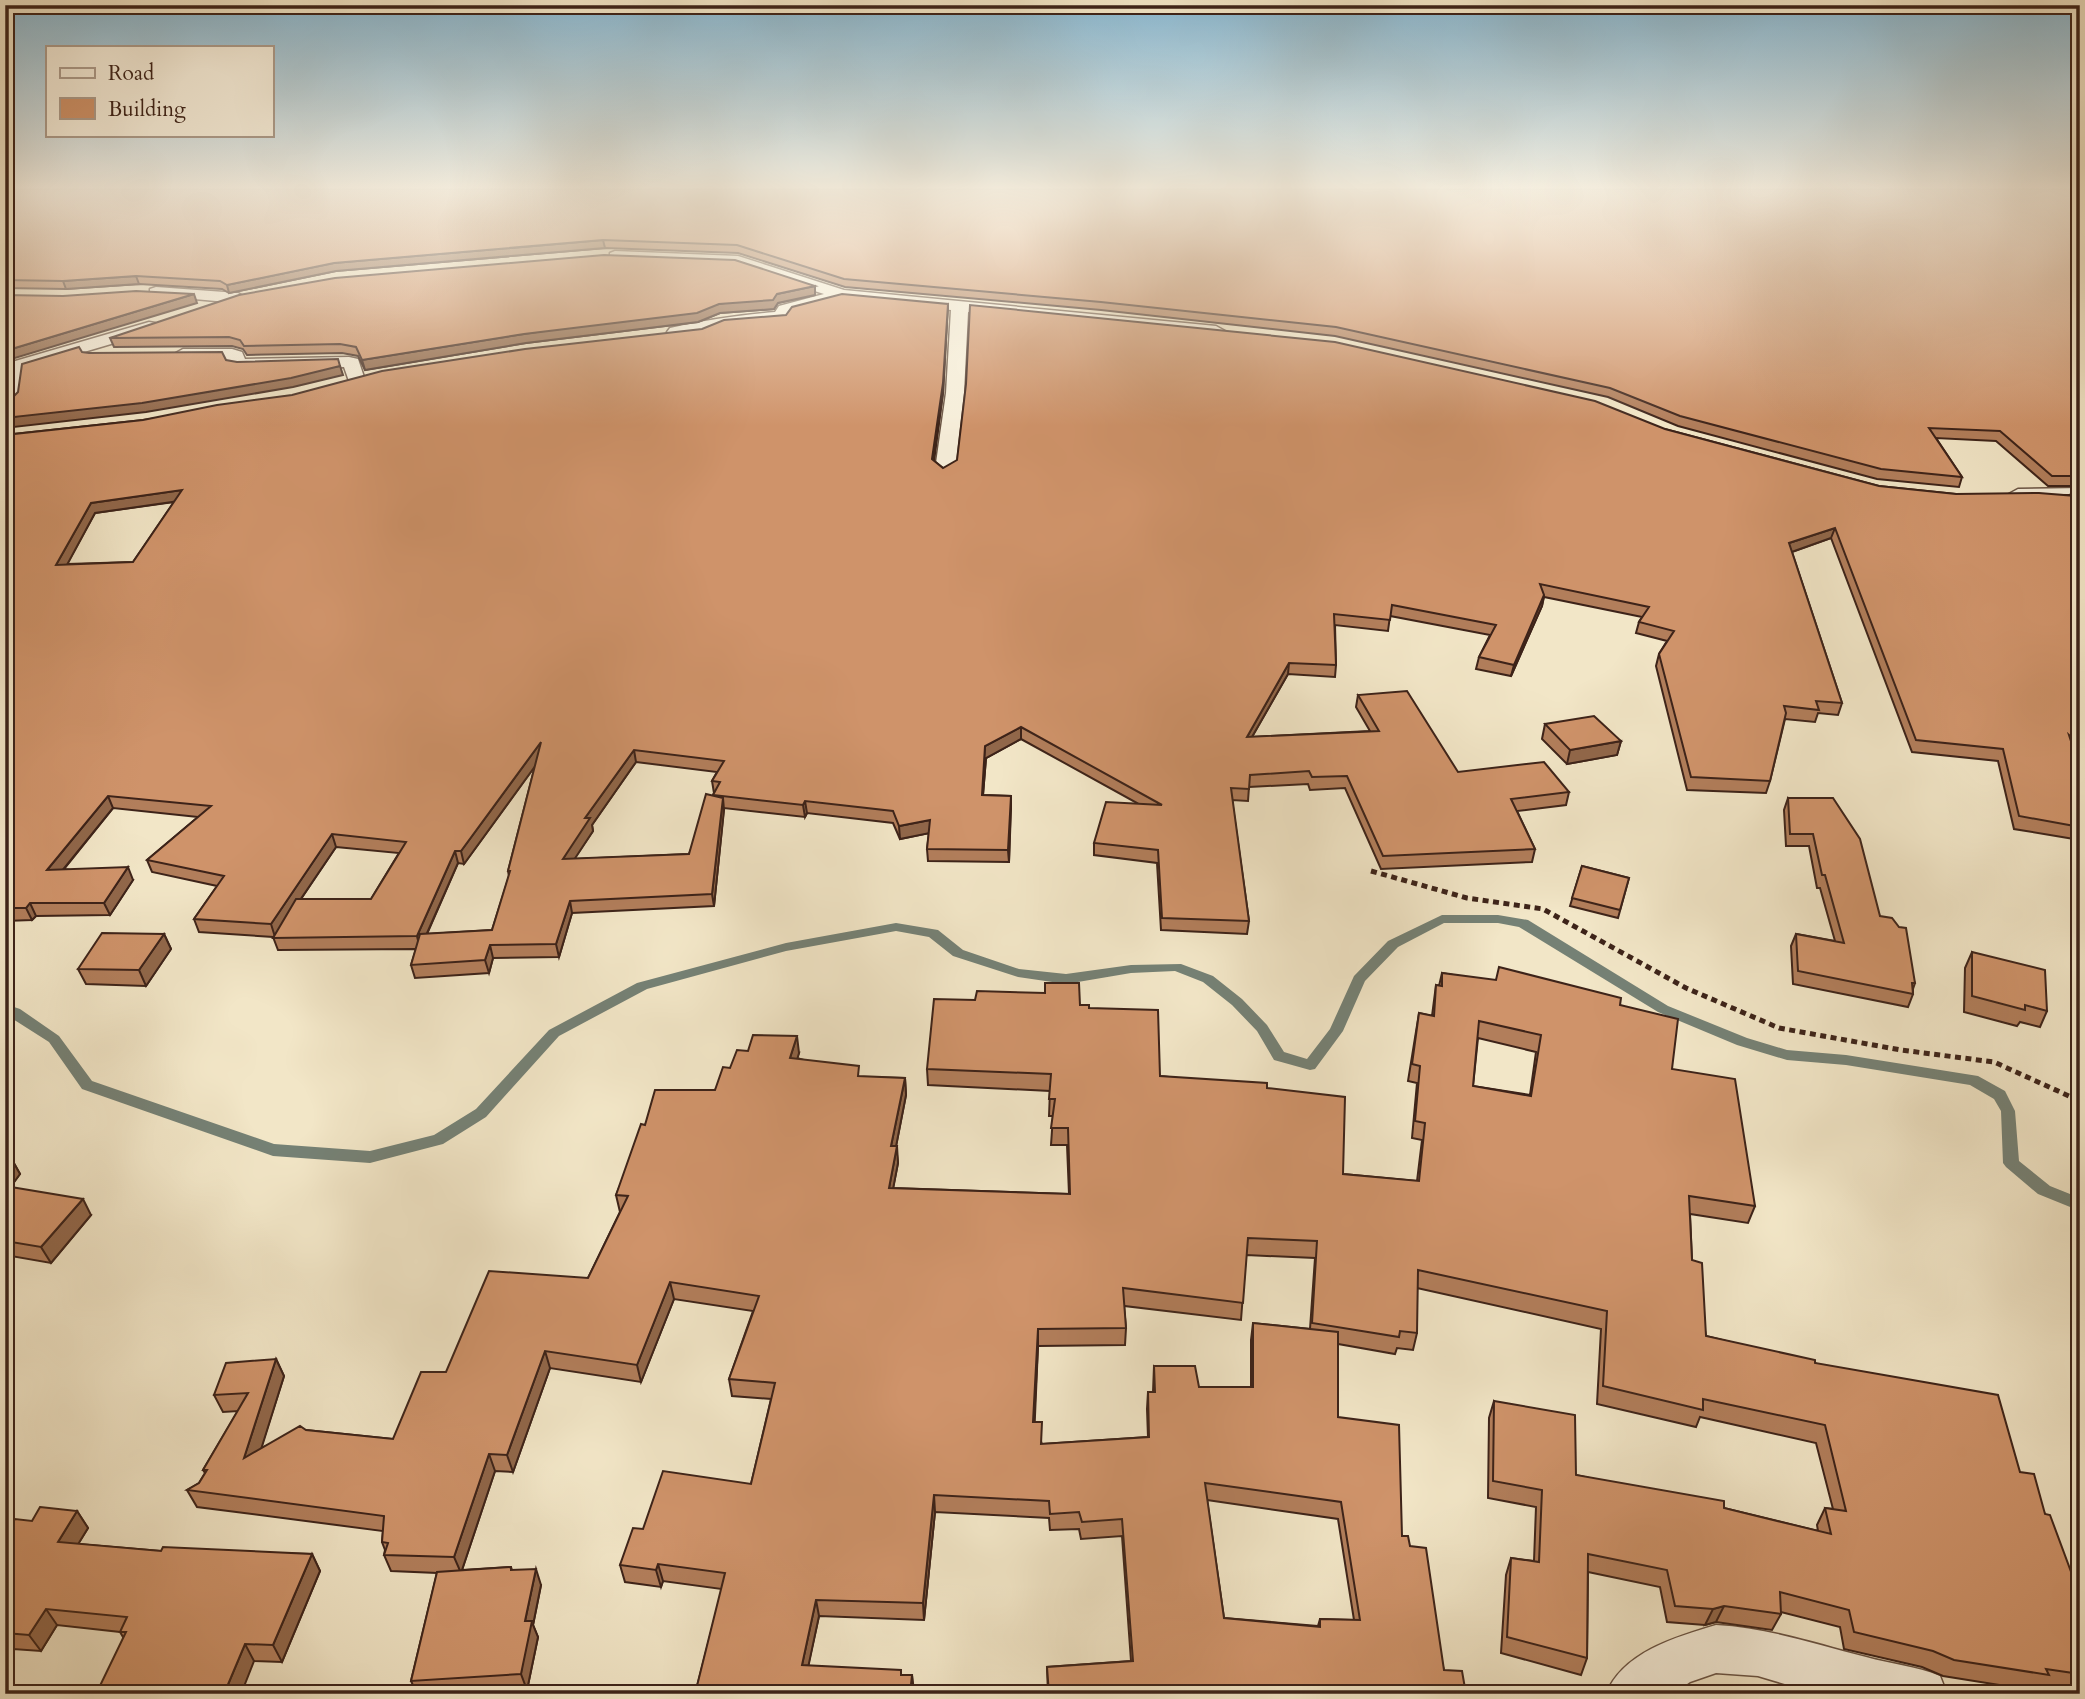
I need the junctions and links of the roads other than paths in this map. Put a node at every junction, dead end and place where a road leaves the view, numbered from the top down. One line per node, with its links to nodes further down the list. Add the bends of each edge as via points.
1 (760, 268): 3 (street)
2 (139, 292): 5 (street, via 244,297)
3 (842, 295): 4 (street); 8 (street, via 785,310 780,317 720,321 702,330)
4 (960, 306): 7 (street); 15 (street, via 956,393)
5 (187, 314)
6 (161, 323): 11 (street)
7 (1234, 333)
8 (658, 335)
9 (126, 354): 11 (street)
10 (167, 354): 13 (street, via 232,354 240,364 349,362)
11 (56, 355): 12 (street)
12 (10, 369): 14 (street, via 13,396)
13 (358, 380)
14 (5, 405)
15 (945, 470)
16 (2080, 494): 17 (street)
17 (2003, 495)
18 (1632, 1694): 19 (street, via 1677,1661 1716,1649 1758,1652)
19 (1922, 1694)

